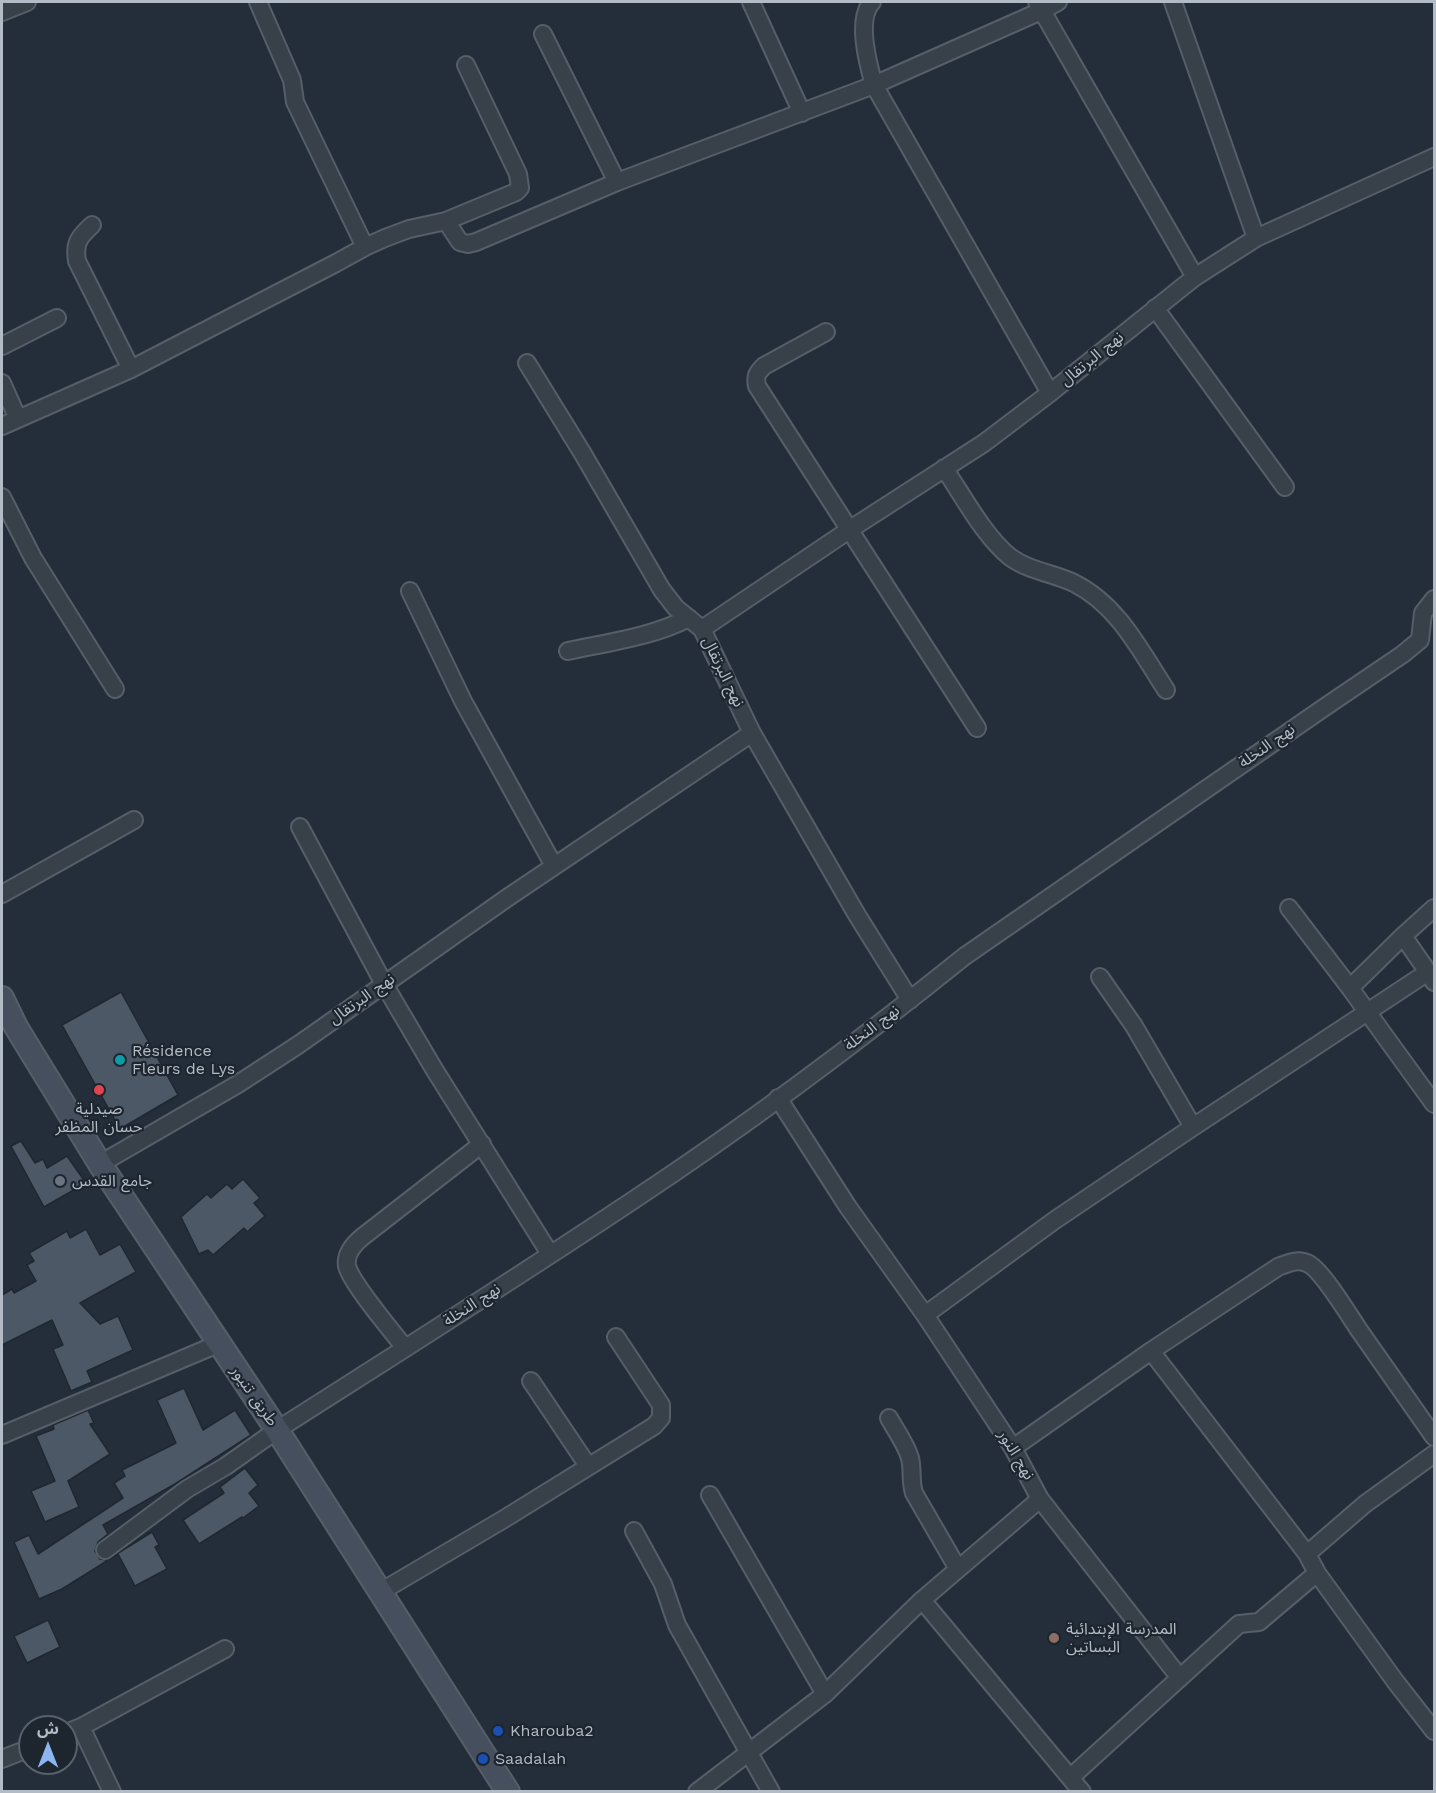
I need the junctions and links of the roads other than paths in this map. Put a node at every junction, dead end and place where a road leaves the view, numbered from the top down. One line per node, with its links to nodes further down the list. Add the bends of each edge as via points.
1 (27, 2): 8 (street)
2 (258, 2): 18 (street, via 292,80 295,102)
3 (751, 2): 12 (street)
4 (872, 2): 11 (street, via 865,12 864,24)
5 (1058, 2): 7 (street)
6 (1173, 2): 17 (street)
7 (1039, 6): 11 (street); 19 (street)
8 (2, 12)
9 (543, 33): 14 (street)
10 (466, 65): 15 (street, via 518,174 520,188)
11 (874, 85): 12 (street); 27 (street)
12 (802, 113): 14 (street)
13 (1434, 157): 17 (street, نهج البرتقال)
14 (617, 183): 15 (street, via 468,244 460,242)
15 (446, 221): 18 (street, via 409,229)
16 (92, 225): 25 (street, via 74,248 77,261)
17 (1256, 238): 19 (street, نهج البرتقال)
18 (365, 247): 25 (street)
19 (1195, 277): 20 (street, نهج البرتقال)
20 (1155, 308): 27 (street, نهج البرتقال); 31 (street)
21 (57, 318): 23 (street)
22 (826, 332): 33 (street, via 764,366 755,378)
23 (2, 346)
24 (528, 363): 36 (street, via 662,590)
25 (131, 369): 28 (street)
26 (2, 383): 28 (street)
27 (1050, 393): 30 (street, نهج البرتقال)
28 (18, 419): 29 (street)
29 (2, 426)
30 (944, 468): 33 (street, نهج البرتقال); 40 (street, via 992,538 1010,556 1027,567 1075,584 1107,606 1122,622)
31 (1286, 487)
32 (2, 496): 39 (street, via 33,558)
33 (849, 530): 37 (street, نهج البرتقال); 41 (street)
34 (410, 591): 45 (street, via 463,701)
35 (1434, 599): 55 (street, نهج النخلة, via 1423,613 1420,640 1412,648 984,943)
36 (689, 618): 37 (street); 38 (street, via 652,634)
37 (702, 629): 42 (street, نهج البرتقال)
38 (568, 651)
39 (115, 689)
40 (1166, 690)
41 (977, 728)
42 (752, 733): 45 (street, نهج البرتقال); 55 (street)
43 (134, 820): 46 (street)
44 (300, 827): 52 (street)
45 (554, 866): 52 (street, نهج البرتقال)
46 (2, 894)
47 (1289, 908): 53 (street)
48 (1434, 908): 49 (street)
49 (1403, 936): 51 (street); 53 (street)
50 (1100, 977): 60 (street, via 1134,1026)
51 (1431, 977): 56 (street)
52 (384, 984): 61 (street); 62 (street, نهج البرتقال, via 238,1084)
53 (1350, 988): 56 (street)
54 (2, 998): 57 (main road, طريق تنيور)
55 (910, 1000): 58 (street, نهج النخلة)
56 (1367, 1011): 59 (street); 60 (street)
57 (9, 1030): 62 (main road, طريق تنيور)
58 (778, 1098): 63 (street, نهج النخلة); 64 (street, نهج النور, via 848,1207)
59 (1434, 1104)
60 (1193, 1127): 64 (street, via 1055,1220)
61 (482, 1144): 63 (street); 67 (street, via 361,1238 347,1256 347,1266 355,1281)
62 (100, 1164): 66 (main road, طريق تنيور)
63 (550, 1254): 67 (street, نهج النخلة)
64 (925, 1315): 74 (street, نهج النور)
65 (616, 1337): 76 (street, via 661,1405 661,1418)
66 (218, 1344): 71 (main road, طريق تنيور); 72 (street)
67 (405, 1348): 71 (street, نهج النخلة)
68 (1151, 1351): 73 (street, via 1278,1267 1303,1262 1311,1265 1329,1287); 74 (street); 81 (street)
69 (531, 1381): 76 (street)
70 (889, 1418): 82 (street, via 909,1457 914,1493)
71 (277, 1430): 80 (street, نهج النخلة); 84 (main road, طريق تنيور)
72 (2, 1435)
73 (1434, 1437)
74 (1013, 1448): 78 (street, نهج النور)
75 (1434, 1454): 81 (street, via 1365,1504)
76 (588, 1466): 84 (street)
77 (710, 1495): 88 (street)
78 (1040, 1499): 82 (street, نهج النور); 87 (street)
79 (634, 1531): 93 (street, via 663,1584 678,1625)
80 (105, 1550)
81 (1307, 1554): 83 (street)
82 (957, 1569): 85 (street, نهج النور)
83 (1317, 1573): 87 (street, via 1259,1622 1239,1624); 90 (street)
84 (382, 1591): 96 (main road, طريق تنيور)
85 (922, 1600): 88 (street, نهج النور); 95 (street)
86 (225, 1649): 89 (street)
87 (1180, 1678): 95 (street)
88 (825, 1694): 93 (street, نهج النور)
89 (78, 1727)
90 (1434, 1731)
91 (78, 1738): 97 (street)
92 (18, 1753): 94 (street)
93 (748, 1754): 98 (street, نهج النور); 99 (street)
94 (2, 1759)
95 (1071, 1777): 100 (street)
96 (500, 1788)
97 (112, 1791)
98 (697, 1791)
99 (771, 1791)
100 (1082, 1791)

